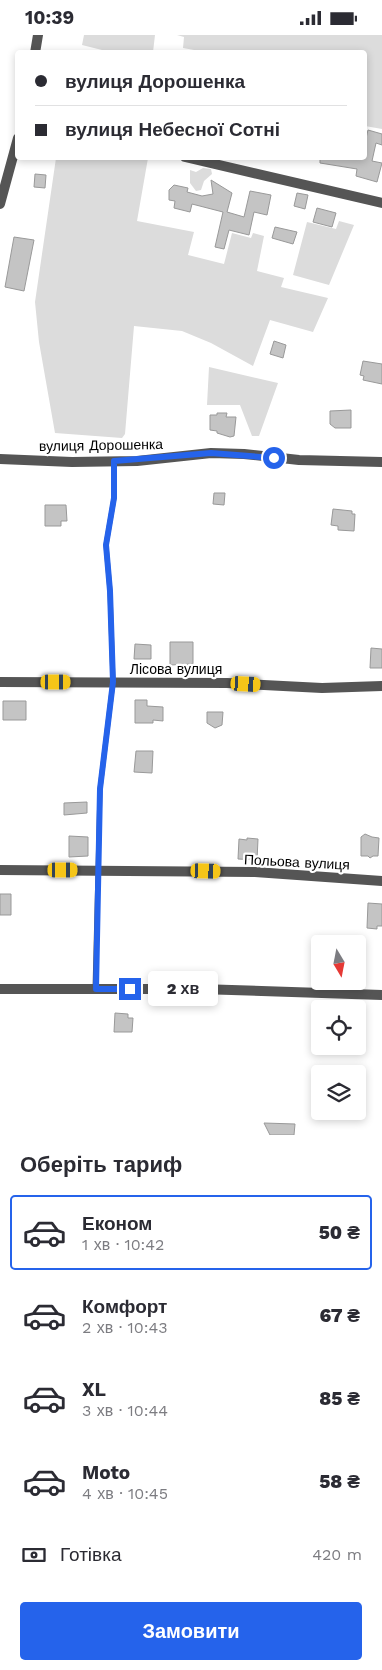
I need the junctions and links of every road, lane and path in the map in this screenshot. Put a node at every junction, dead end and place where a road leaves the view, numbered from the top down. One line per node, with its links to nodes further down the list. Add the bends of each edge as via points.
1 (38, 35): 2 (street)
2 (36, 50)
3 (15, 149): 6 (street)
4 (198, 160): 5 (street)
5 (382, 203)
6 (0, 204)
7 (0, 459): 8 (street, вулиця Дорошенка)
8 (114, 461): 9 (street, вулиця Дорошенка, via 211,453); 11 (lane, via 114,498 106,545)
9 (382, 462)
10 (0, 682): 11 (street, Лісова вулиця)
11 (113, 682): 12 (street, Лісова вулиця, via 322,688); 14 (lane, via 100,789)
12 (382, 686)
13 (0, 870): 14 (street, Польова вулиця)
14 (98, 870): 15 (street, Польова вулиця, via 255,873); 17 (lane)
15 (382, 881)
16 (0, 989): 17 (street)
17 (96, 989): 18 (street)
18 (382, 995)

